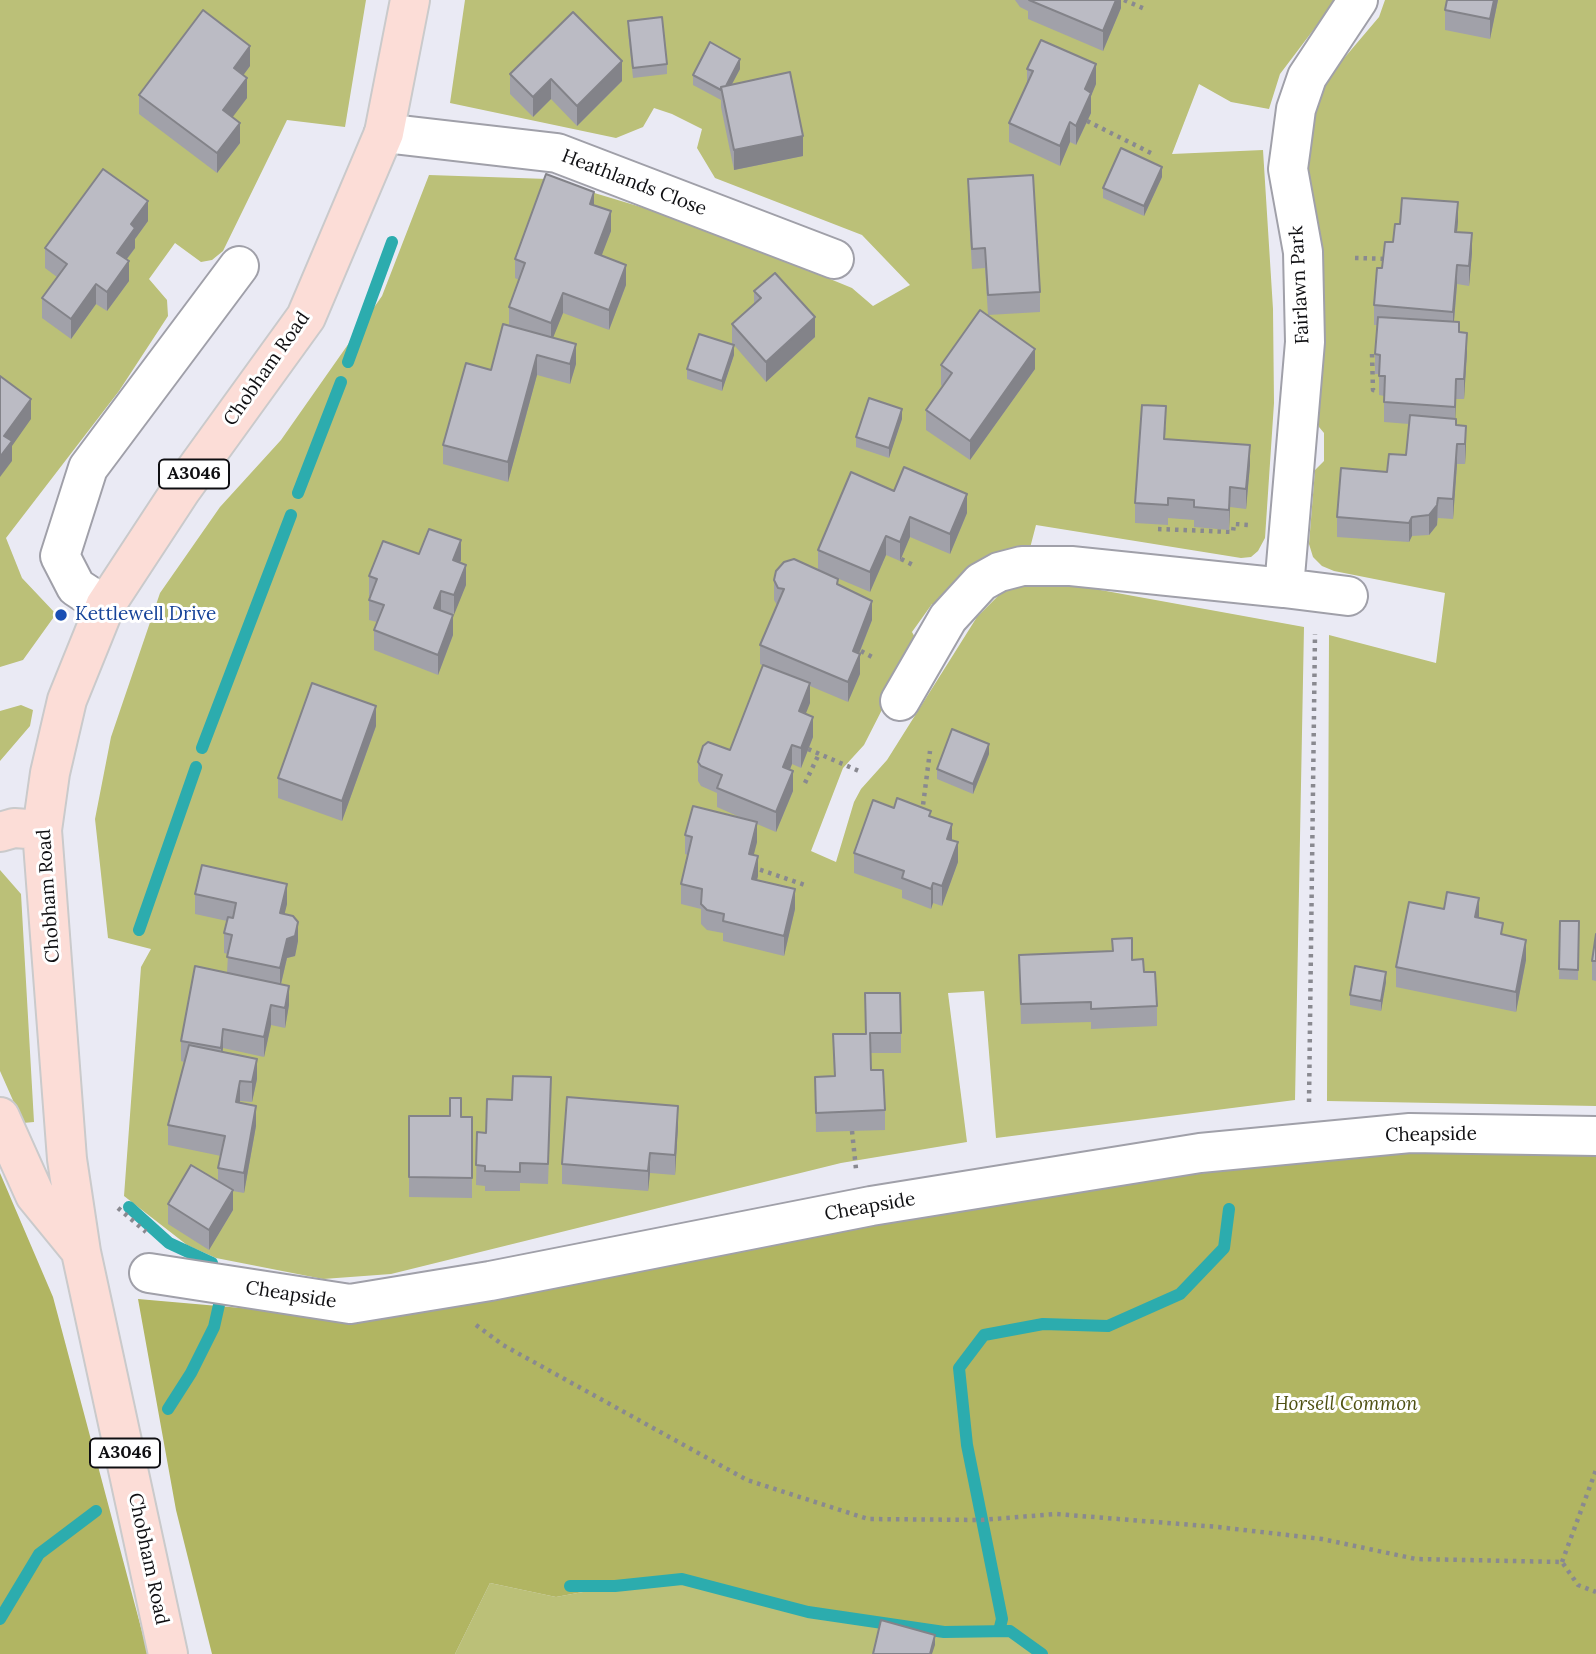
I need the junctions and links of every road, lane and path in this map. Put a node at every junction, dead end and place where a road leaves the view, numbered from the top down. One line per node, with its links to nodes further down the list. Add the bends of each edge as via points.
1 (410, 0): 6 (main road, A3046)
2 (1124, 0): 4 (path)
3 (1358, 0): 18 (street, Fairlawn Park, via 1307,77 1296,109 1288,169 1303,252)
4 (1145, 9)
5 (1087, 121): 7 (path)
6 (384, 133): 9 (street, Heathlands Close, via 557,153); 19 (main road, Chobham Road / A3046, via 306,317 181,490)
7 (1151, 153)
8 (1355, 258): 10 (path)
9 (834, 259)
10 (1393, 259)
11 (239, 266): 19 (street, via 88,468 60,556 76,587)
12 (1372, 354): 13 (path, via 1373,390)
13 (1379, 391)
14 (1259, 526): 15 (path, via 1234,524 1233,532)
15 (1151, 529)
16 (901, 559): 17 (path)
17 (913, 565)
18 (1317, 592): 20 (street, via 1071,566 1022,566 999,572 981,582 948,618); 32 (path)
19 (105, 607): 27 (main road, Chobham Road / A3046)
20 (900, 701)
21 (808, 749): 23 (path)
22 (930, 751): 26 (path)
23 (819, 754): 24 (path); 25 (path)
24 (859, 771)
25 (805, 783)
26 (920, 826)
27 (14, 828): 33 (main road, Chobham Road / A3046)
28 (751, 867): 29 (path)
29 (808, 886)
30 (0, 1117): 33 (main road, via 35,1195)
31 (1596, 1136): 32 (street, Cheapside, via 1410,1133)
32 (1309, 1141): 35 (street, Cheapside, via 1200,1153 871,1206)
33 (81, 1252): 39 (main road, Chobham Road / A3046)
34 (149, 1273): 35 (street, Cheapside, via 350,1304)
35 (451, 1287): 37 (path, via 453,1309 503,1345 747,1480 868,1519 981,1520 1056,1514 1322,1539 1416,1559)
36 (1596, 1470): 37 (path)
37 (1562, 1562): 38 (path, via 1578,1585)
38 (1596, 1592)
39 (168, 1654)

